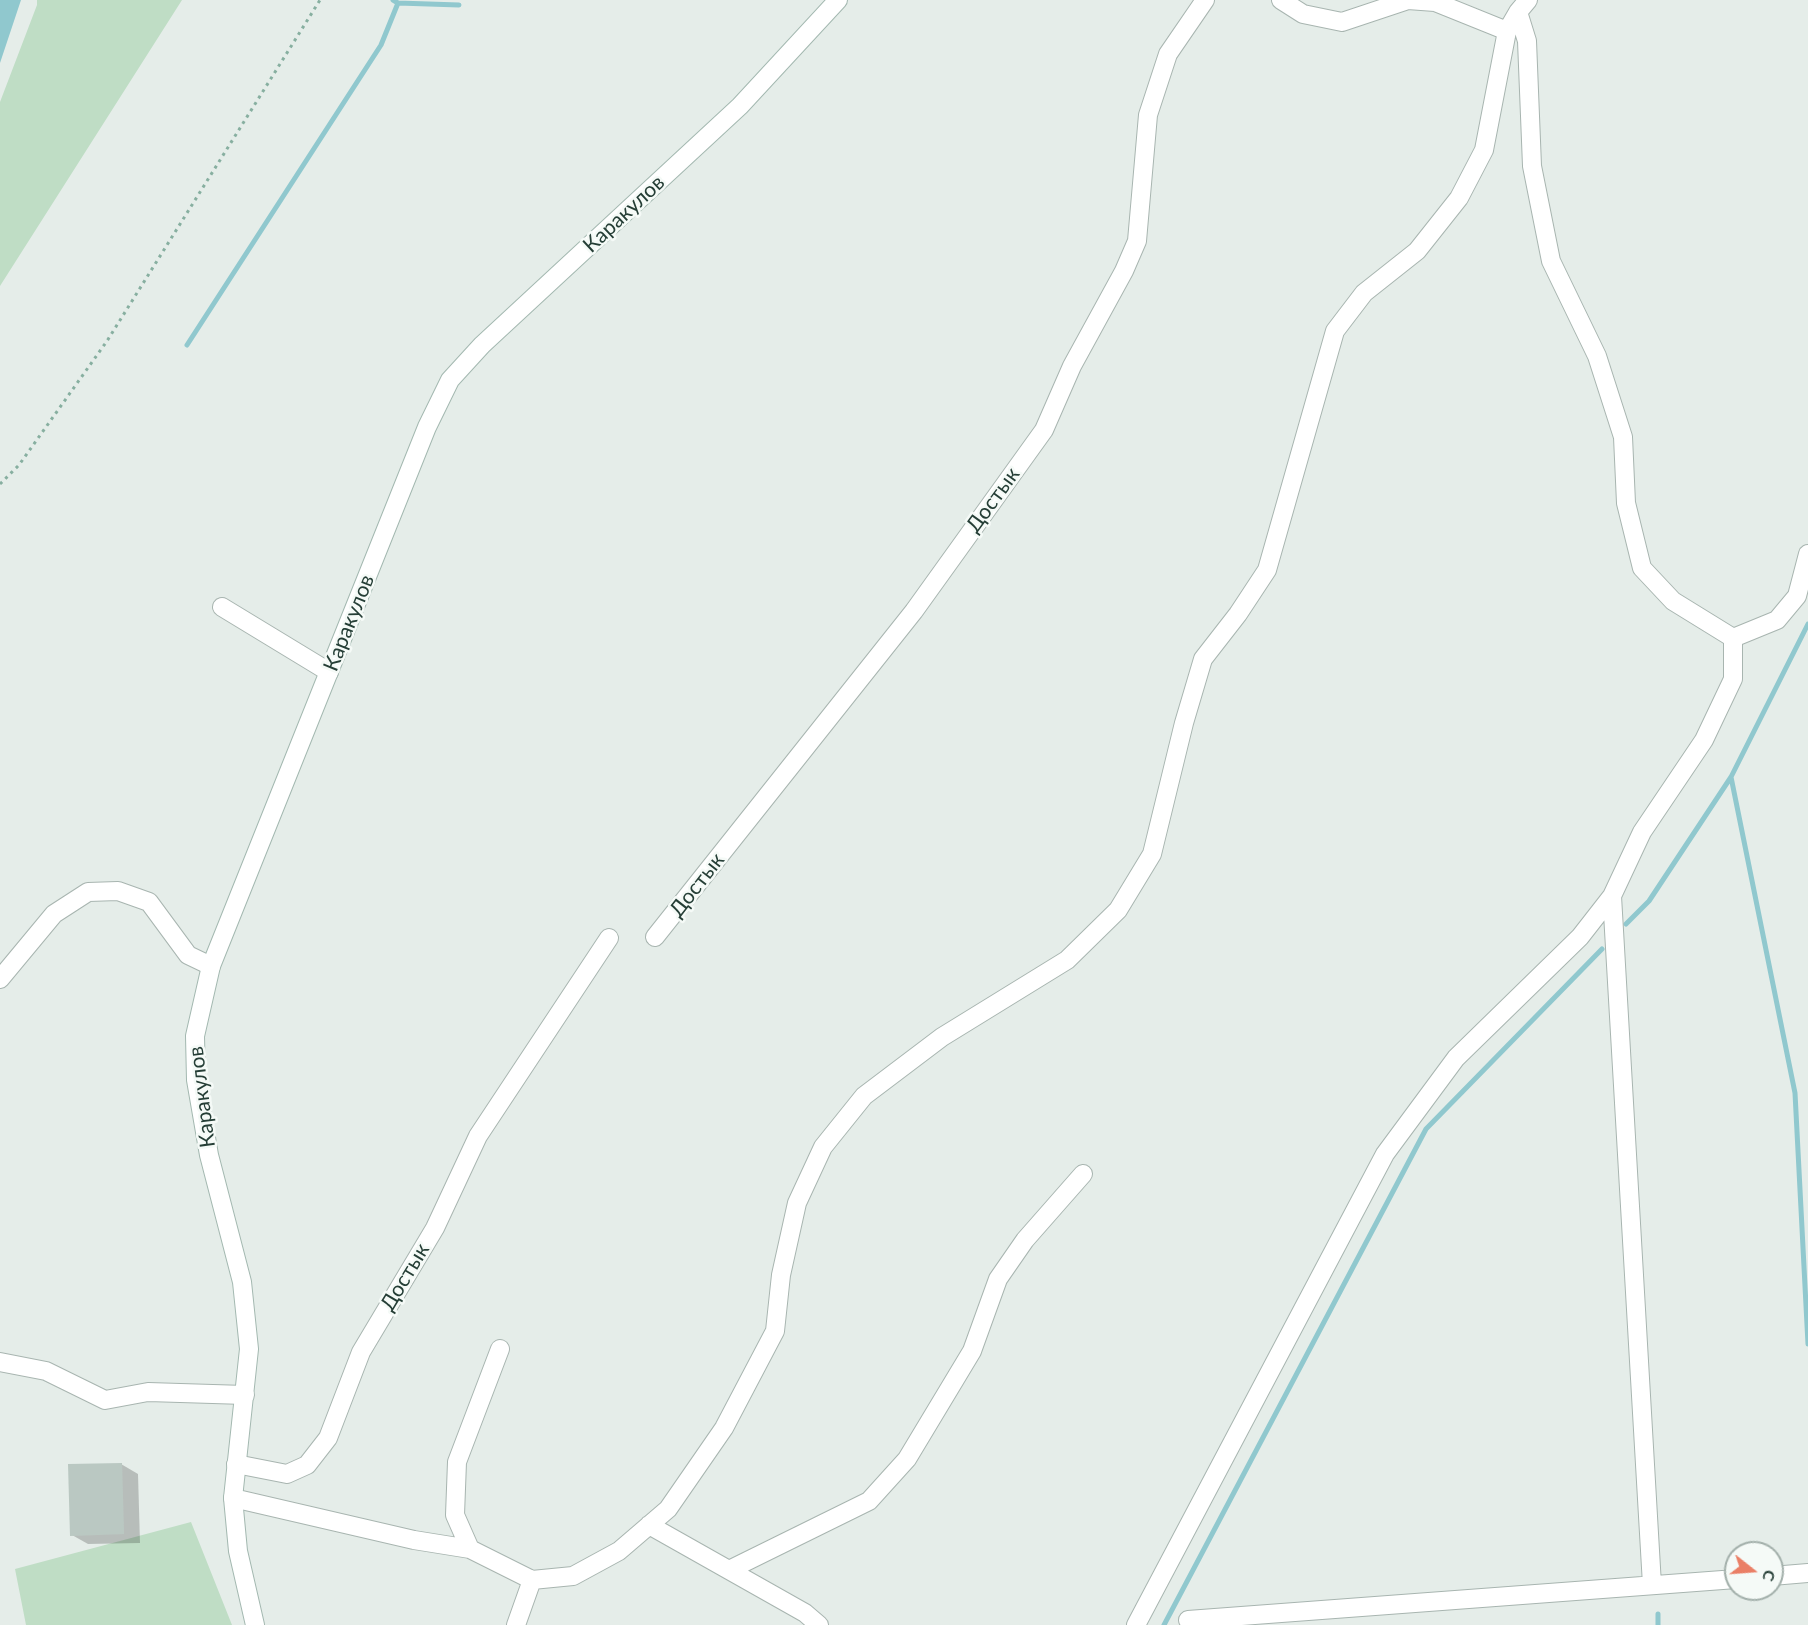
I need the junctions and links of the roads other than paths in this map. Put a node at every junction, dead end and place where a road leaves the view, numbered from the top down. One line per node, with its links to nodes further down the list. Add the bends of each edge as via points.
1 (838, 0): 9 (street, Каракулов, via 740,106 482,345 450,380 427,427)
2 (1204, 0): 11 (street, Достык, via 1168,54 1148,115 1137,241 1072,366 1044,430 914,611)
3 (1281, 0): 5 (street, via 1303,14 1342,22 1408,0 1435,2)
4 (1523, 6): 5 (street); 8 (street, via 1532,166 1551,261 1597,356 1623,436 1626,503 1642,568 1672,601)
5 (1507, 31): 21 (street, via 1484,150 1459,198 1417,251 1364,293 1335,331 1267,570 1203,659 1152,854 1118,909 1067,960 942,1037 864,1096 823,1147 797,1203 775,1331 724,1428 668,1509)
6 (1808, 554): 8 (street, via 1797,596 1777,620)
7 (222, 607): 9 (street)
8 (1733, 638): 10 (street, via 1733,679 1729,689 1704,740 1642,832)
9 (328, 672): 13 (street, Каракулов)
10 (1612, 896): 28 (street); 33 (street, via 1580,937 1456,1058 1385,1154)
11 (655, 937)
12 (609, 938): 19 (street, Достык, via 478,1136 435,1228 361,1352 328,1438 307,1465 287,1474)
13 (211, 966): 14 (street, via 188,955 148,902 118,891 88,892 54,914); 18 (street, Каракулов, via 195,1036 196,1080 209,1155 242,1282 249,1348)
14 (0, 979)
15 (1083, 1174): 23 (street, via 1025,1240 998,1278 972,1351 907,1459 869,1501)
16 (500, 1349): 22 (street, via 457,1462 455,1515)
17 (0, 1362): 18 (street, via 46,1371 105,1400 148,1392)
18 (245, 1395): 19 (street, Каракулов)
19 (236, 1464): 20 (street, Каракулов)
20 (233, 1498): 22 (street); 30 (street, Каракулов, via 238,1551)
21 (650, 1525): 23 (street); 26 (street, via 619,1551 573,1576)
22 (470, 1549): 26 (street)
23 (729, 1570): 32 (street)
24 (1808, 1573): 25 (street)
25 (1784, 1575)
26 (532, 1580): 31 (street)
27 (1724, 1580): 28 (street)
28 (1652, 1585): 29 (street)
29 (1188, 1620)
30 (255, 1625)
31 (516, 1625)
32 (819, 1625)
33 (1136, 1625)

